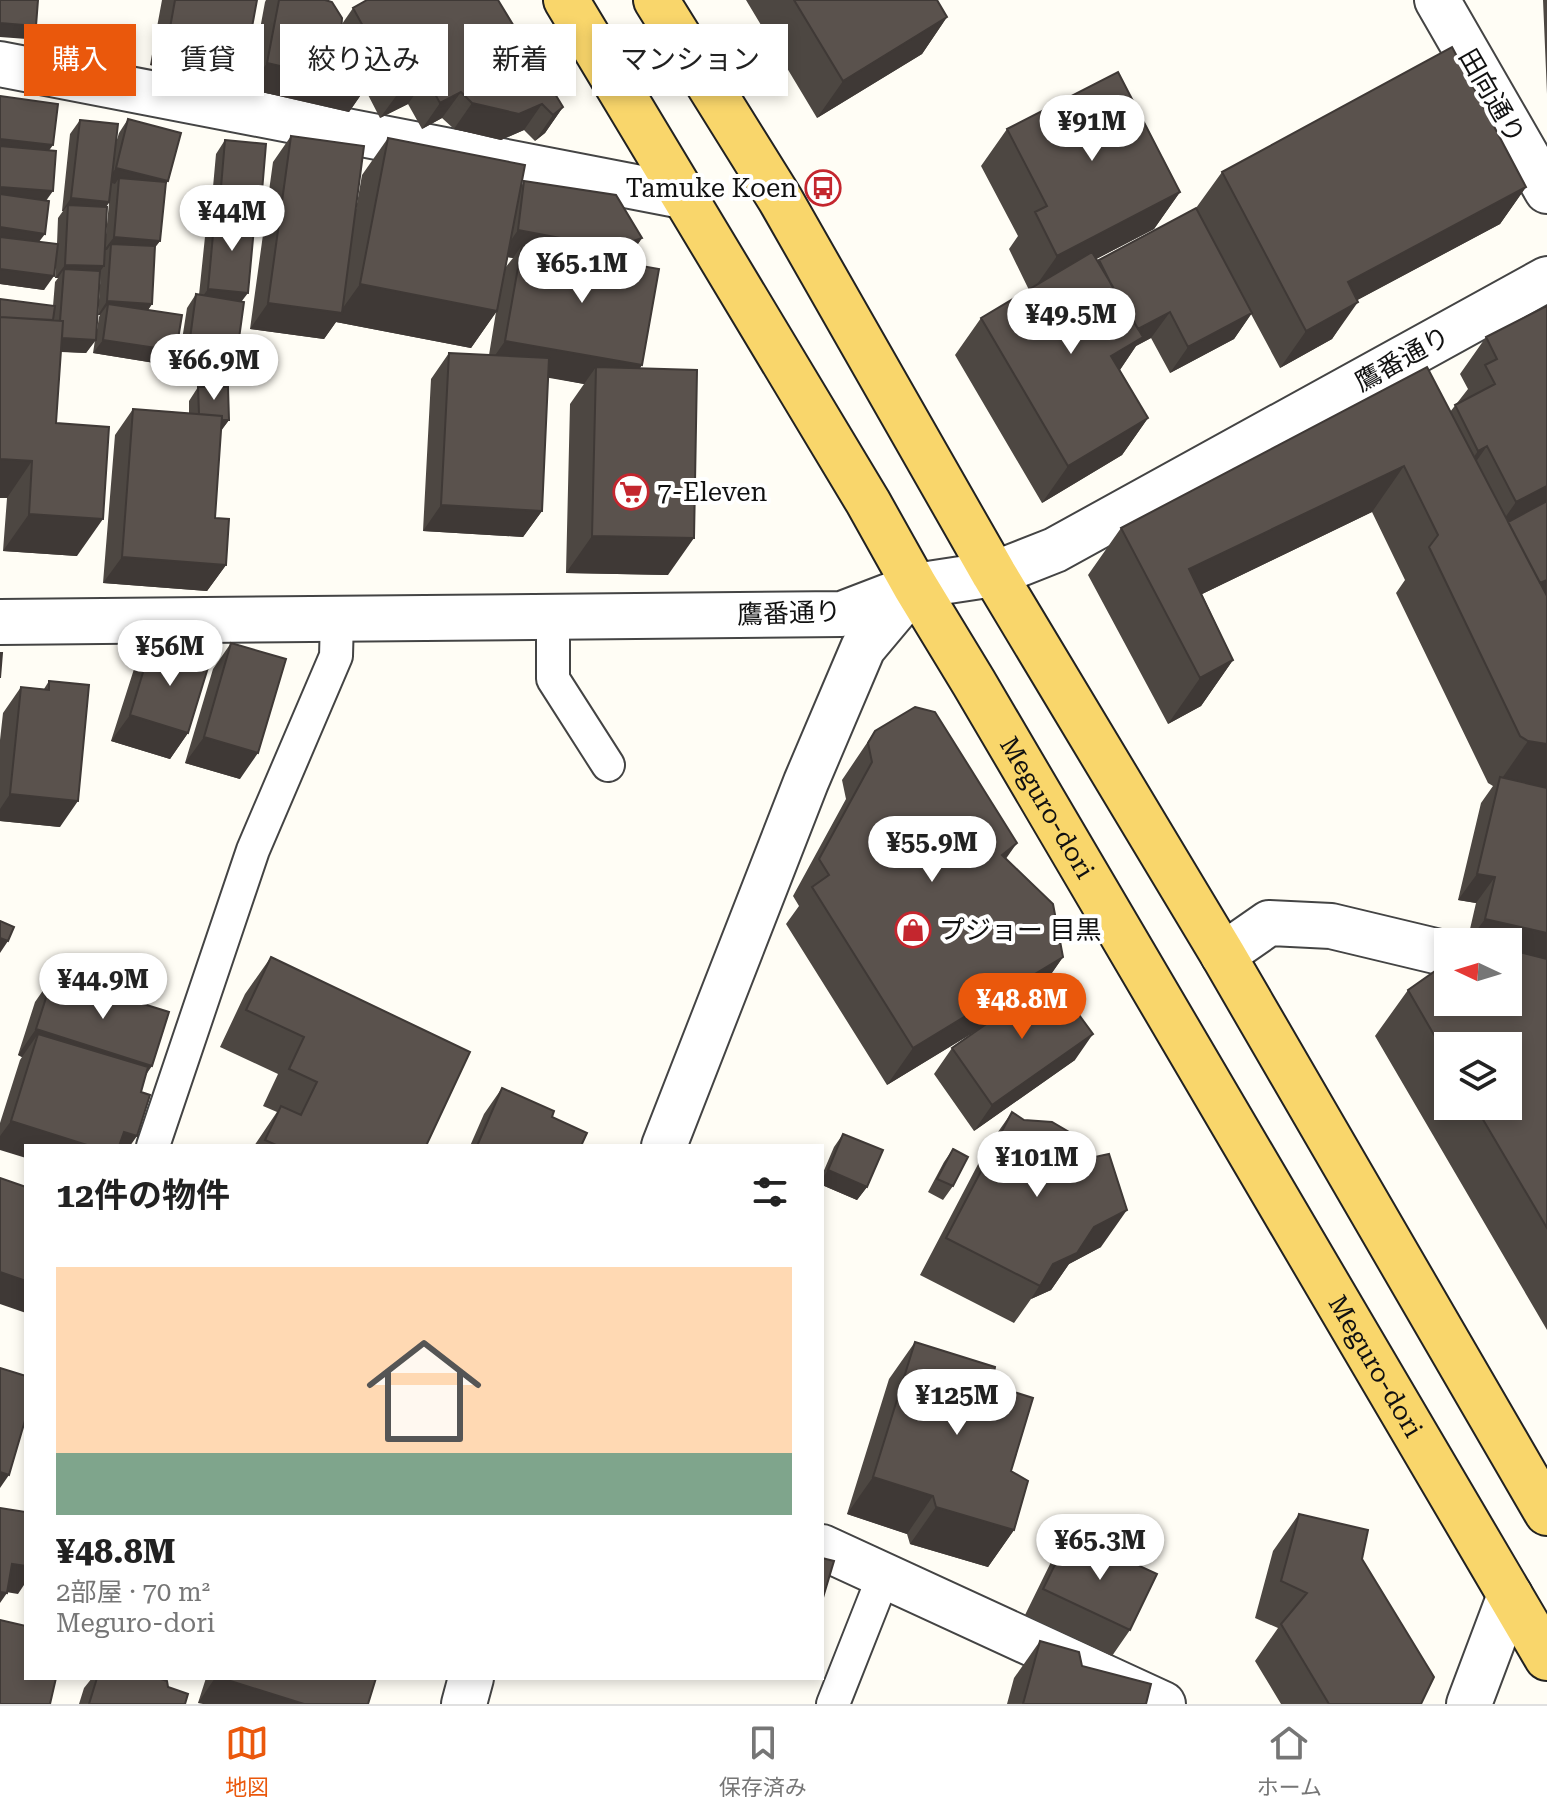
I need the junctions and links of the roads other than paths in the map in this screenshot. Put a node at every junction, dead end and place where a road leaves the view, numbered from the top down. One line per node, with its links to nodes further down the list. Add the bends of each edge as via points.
1 (566, 0): 6 (main road, Meguro-dori)
2 (656, 0): 8 (main road, via 780,199)
3 (1437, 0): 5 (street, 田向通り)
4 (0, 64): 6 (street)
5 (1547, 191)
6 (687, 197): 9 (main road, Meguro-dori)
7 (1547, 279): 8 (street, 鷹番通り, via 1055,550)
8 (994, 574): 9 (street, 鷹番通り); 15 (main road)
9 (915, 586): 10 (street, 鷹番通り, via 842,614); 17 (street, via 863,648); 21 (main road, Meguro-dori)
10 (553, 618): 11 (street, 鷹番通り); 13 (lane, via 553,679)
11 (337, 619): 12 (street, 鷹番通り); 16 (lane, via 336,656 253,850)
12 (0, 622)
13 (608, 765)
14 (1434, 951): 15 (street, via 1331,926 1269,923)
15 (1223, 955): 18 (main road)
16 (154, 1144)
17 (665, 1144)
18 (1547, 1513)
19 (824, 1548): 20 (street)
20 (884, 1575): 25 (lane); 26 (street)
21 (1510, 1595): 22 (main road, Meguro-dori); 27 (street)
22 (1547, 1658)
23 (470, 1680): 24 (street)
24 (464, 1704)
25 (833, 1704)
26 (1163, 1704)
27 (1469, 1704)

